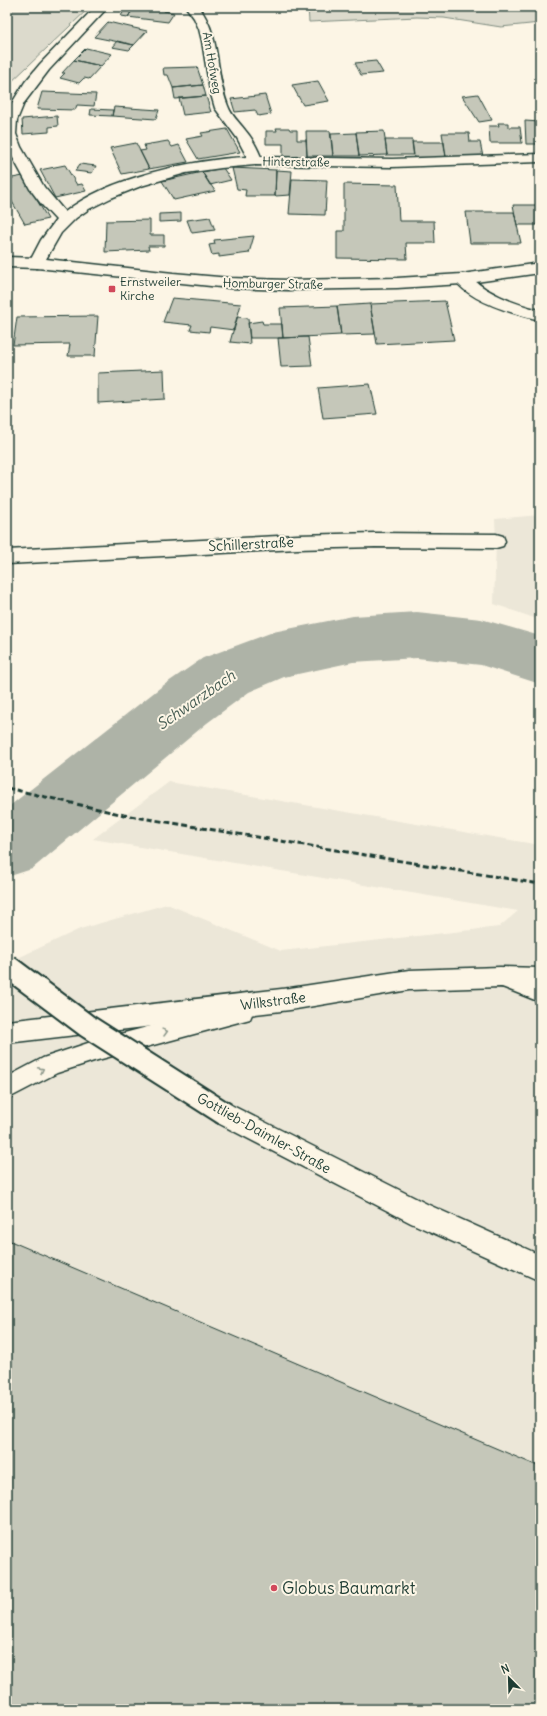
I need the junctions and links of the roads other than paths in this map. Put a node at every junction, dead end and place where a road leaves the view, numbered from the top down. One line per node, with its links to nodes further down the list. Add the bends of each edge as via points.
1 (102, 7): 5 (street, via 42,68 10,116 9,133 27,169 52,209)
2 (192, 7): 4 (street, Am Hofweg, via 203,20 208,33 215,88 220,104 226,117 242,134)
3 (540, 158): 4 (street, Hinterstraße, via 413,163)
4 (256, 161): 5 (street, Hinterstraße, via 196,167 136,182 80,208)
5 (64, 220): 7 (street, Hinterstraße, via 46,243)
6 (7, 262): 7 (street, Homburger Straße)
7 (36, 263): 9 (street, Homburger Straße, via 230,283 337,285)
8 (540, 268): 9 (street, Homburger Straße)
9 (462, 279): 10 (street, via 489,299)
10 (540, 315)
11 (496, 541): 12 (street, Schillerstraße, via 298,542)
12 (7, 557)
13 (7, 966): 20 (street, Gottlieb-Daimler-Straße, bridge, via 87,1026 225,1114 348,1180)
14 (500, 977): 15 (street, Wilkstraße); 16 (lane); 17 (street, Wilkstraße, via 408,980)
15 (540, 978)
16 (540, 992)
17 (290, 999): 18 (street, Wilkstraße); 19 (lane, one-way to 17, via 51,1065 94,1051)
18 (7, 1032)
19 (7, 1089)
20 (540, 1268)

